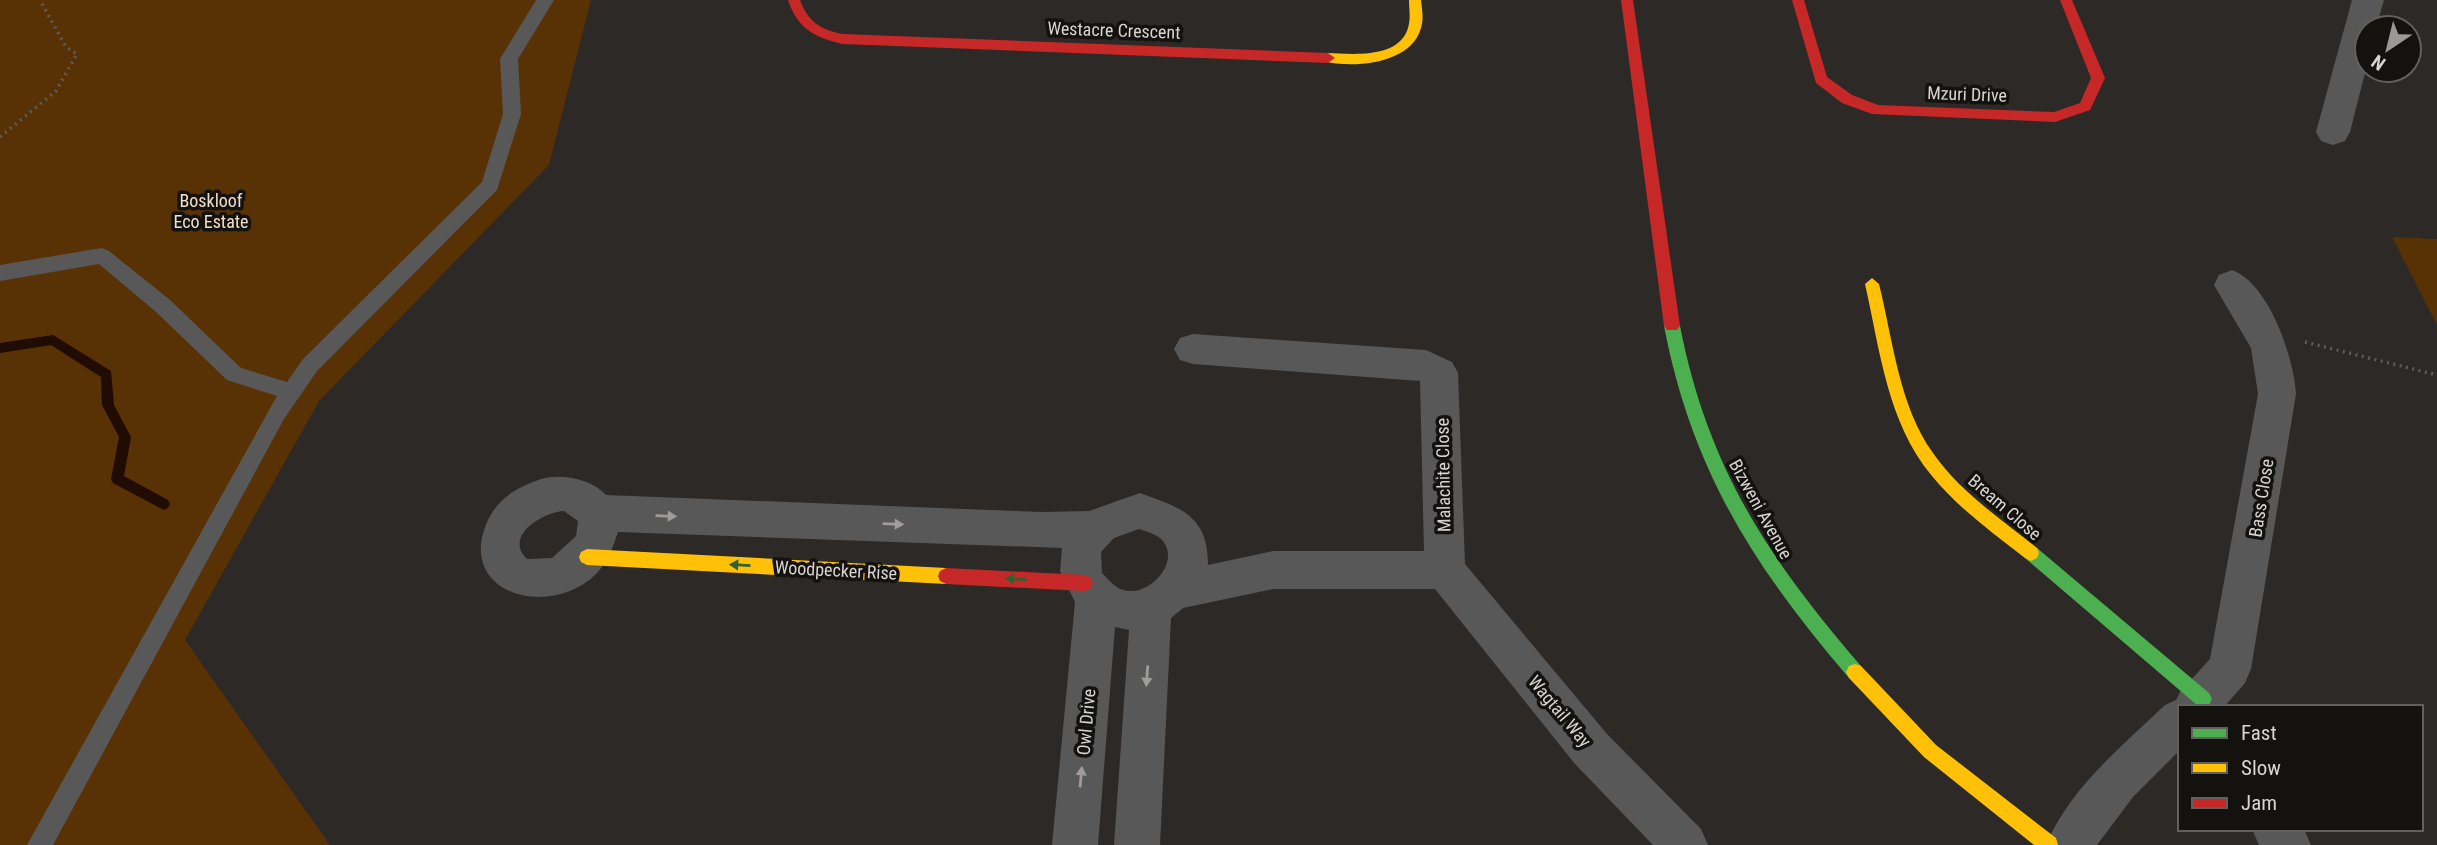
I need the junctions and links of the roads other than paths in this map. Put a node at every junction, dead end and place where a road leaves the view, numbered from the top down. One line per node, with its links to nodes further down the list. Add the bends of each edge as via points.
1 (545, 0): 13 (lane, via 509,59 512,114 490,185 310,365)
2 (794, 0): 3 (street, Westacre Crescent, via 797,16 810,29 824,37 843,39 1363,59 1384,54 1410,38 1415,29)
3 (1415, 0)
4 (1627, 0): 30 (street, Bizweni Avenue, via 1673,333 1690,402 1718,477 1779,580 1853,670 1930,751)
5 (1798, 0): 6 (street, Mzuri Drive, via 1821,80 1847,99 1877,110 2056,117 2085,106 2098,78)
6 (2066, 0)
7 (2368, 0): 8 (street)
8 (2333, 132)
9 (0, 273): 13 (lane, via 102,256 234,374)
10 (1872, 284): 23 (street, Bream Close, via 1900,397 1916,441 1951,486)
11 (2232, 285): 22 (street, Bass Close, via 2261,328 2277,365 2277,394 2230,669)
12 (1193, 349): 19 (street, Malachite Close, via 1426,366 1439,373)
13 (291, 393): 26 (lane)
14 (597, 513): 15 (street, one-way to 15); 17 (street, via 598,535); 17 (street, via 578,495 548,494 518,510 501,536 503,563 525,579 558,576)
15 (1094, 529): 16 (street, via 1107,519 1140,511 1170,522); 20 (street, via 1080,557)
16 (1183, 538): 18 (street); 21 (street, via 1189,564 1183,582)
17 (587, 557): 20 (street, Woodpecker Rise, one-way to 17)
18 (1273, 570): 19 (street); 21 (street)
19 (1445, 570): 29 (street, Wagtail Way, via 1591,749)
20 (1090, 591): 21 (street, via 1130,611); 27 (street, Owl Drive, one-way to 20)
21 (1164, 599): 28 (street, one-way to 28)
22 (2198, 705)
23 (2178, 712)
24 (2178, 725): 31 (street, Bass Close, via 2117,781)
25 (2277, 831): 32 (street)
26 (39, 845)
27 (1076, 845)
28 (1137, 845)
29 (1685, 845)
30 (2049, 845)
31 (2069, 845)
32 (2288, 845)

